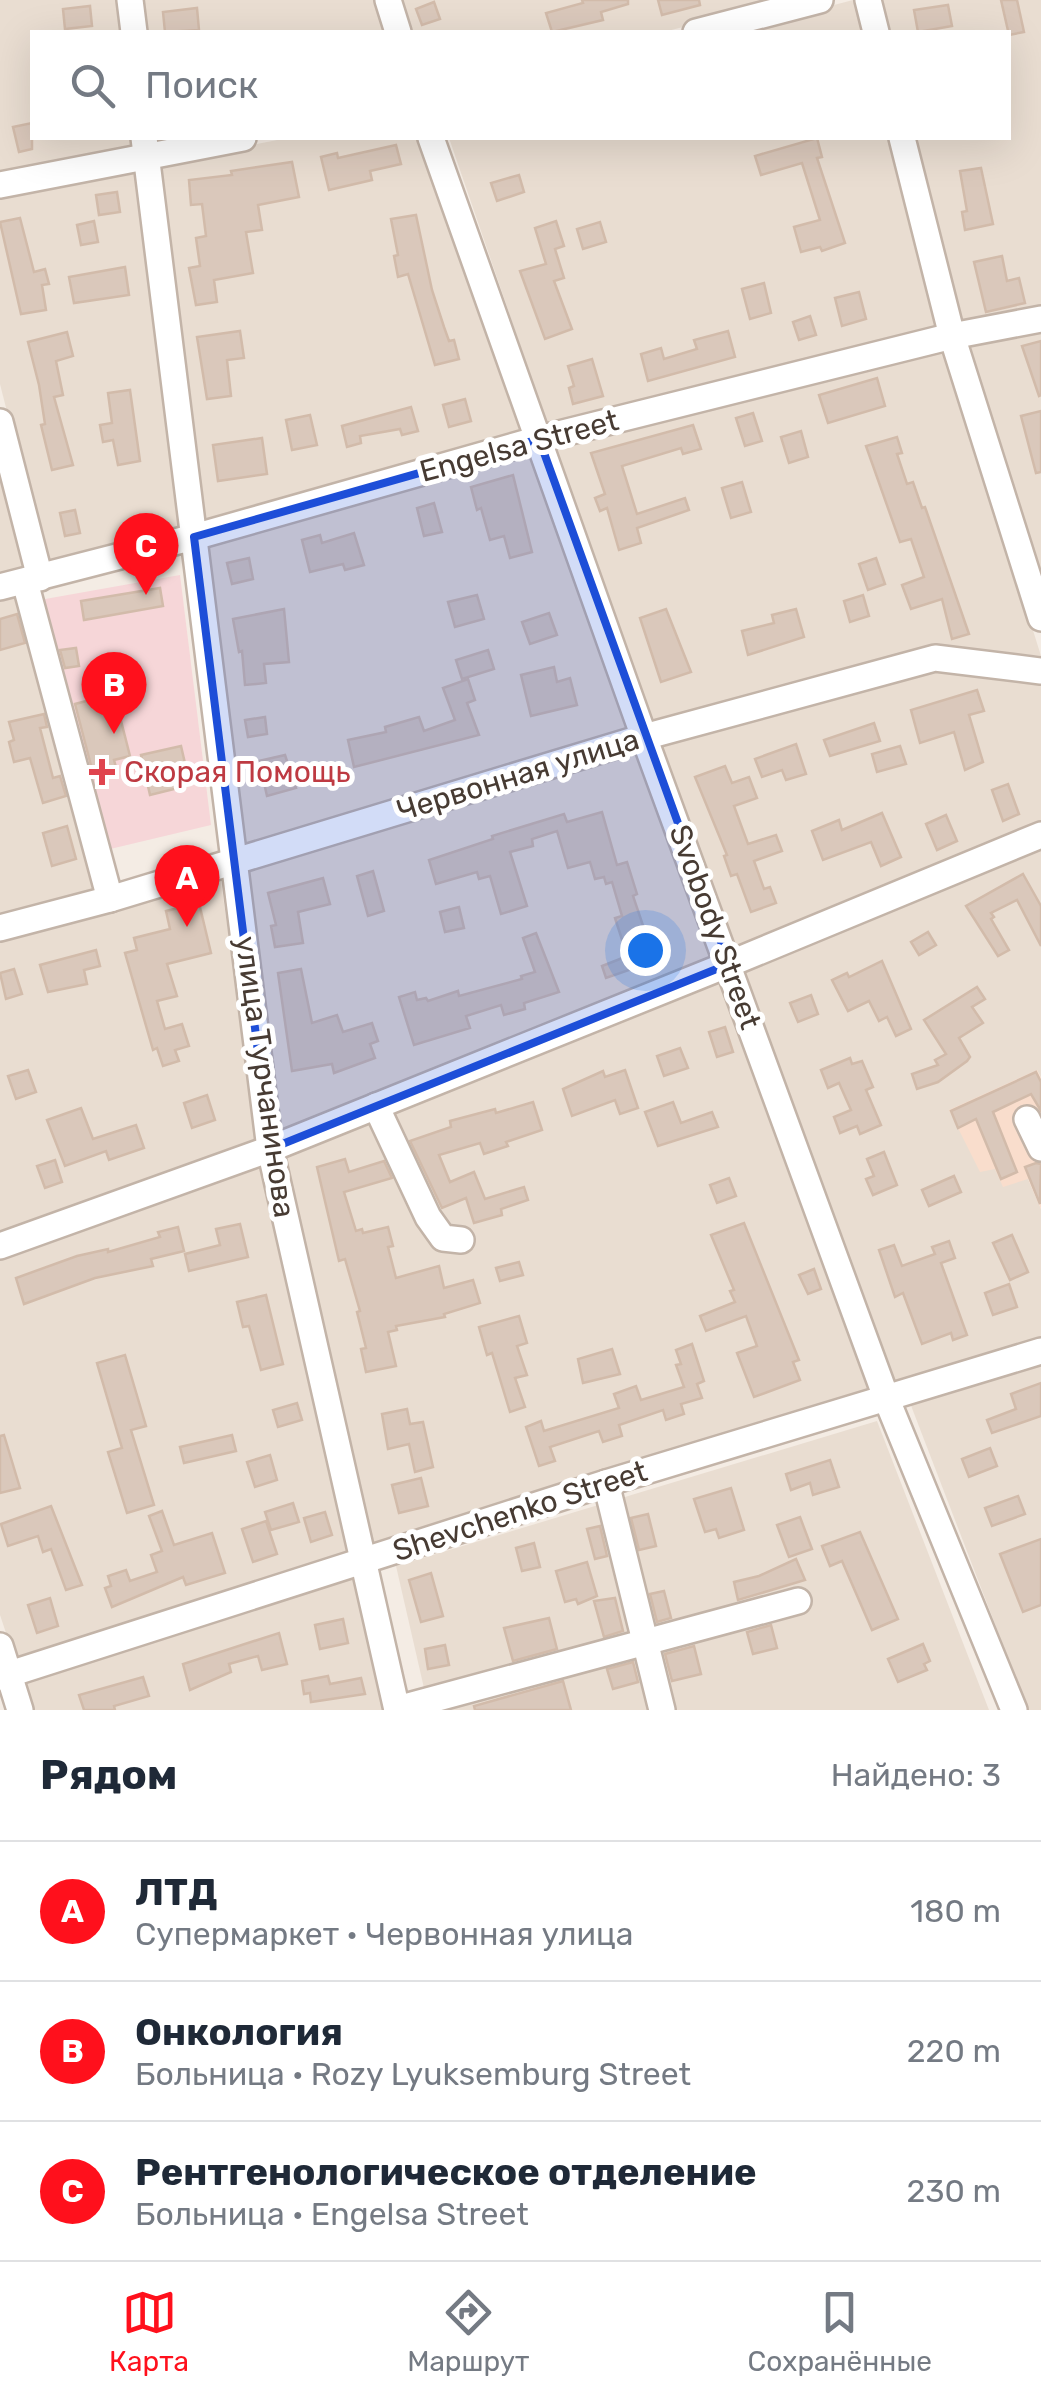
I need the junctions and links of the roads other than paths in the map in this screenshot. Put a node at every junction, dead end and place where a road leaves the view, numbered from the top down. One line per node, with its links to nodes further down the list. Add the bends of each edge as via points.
1 (130, 0): 5 (street)
2 (388, 0): 6 (street)
3 (820, 0): 7 (street)
4 (868, 0): 8 (street)
5 (134, 30)
6 (397, 30)
7 (704, 30)
8 (876, 30)
9 (221, 140): 12 (street)
10 (432, 140): 17 (street, Svobody Street)
11 (903, 140): 15 (street)
12 (145, 147): 13 (street); 18 (street, улица Турчанинова)
13 (0, 185)
14 (1041, 319): 15 (street, Engelsa Street)
15 (952, 336): 17 (street, Engelsa Street); 20 (street)
16 (0, 422): 19 (street)
17 (539, 439): 18 (street, Engelsa Street); 22 (street, Svobody Street)
18 (194, 537): 19 (street, Engelsa Street); 24 (street, улица Турчанинова)
19 (22, 582): 25 (street)
20 (1041, 618)
21 (1041, 671): 22 (street, Червонная улица, via 935,658)
22 (644, 737): 24 (street, Червонная улица); 27 (street, Svobody Street)
23 (1041, 834): 27 (street)
24 (235, 859): 25 (street, Червонная улица); 31 (street, улица Турчанинова)
25 (110, 899): 26 (street, Червонная улица)
26 (0, 928)
27 (729, 964): 28 (street); 35 (street, Svobody Street)
28 (376, 1106): 31 (street); 32 (street, via 428,1217 443,1238)
29 (1027, 1119): 30 (street)
30 (1041, 1148)
31 (270, 1149): 33 (street); 37 (street, улица Турчанинова)
32 (461, 1240)
33 (0, 1246)
34 (1041, 1351): 35 (street, Shevchenko Street)
35 (888, 1400): 36 (street, Shevchenko Street); 45 (street, Svobody Street)
36 (606, 1482): 37 (street, Shevchenko Street); 39 (street)
37 (362, 1562): 41 (street, Shevchenko Street); 43 (street, улица Турчанинова)
38 (798, 1601): 39 (street)
39 (646, 1641): 43 (street); 44 (street)
40 (0, 1646): 41 (street)
41 (5, 1675): 42 (street)
42 (20, 1710)
43 (397, 1710)
44 (662, 1710)
45 (1014, 1710)

